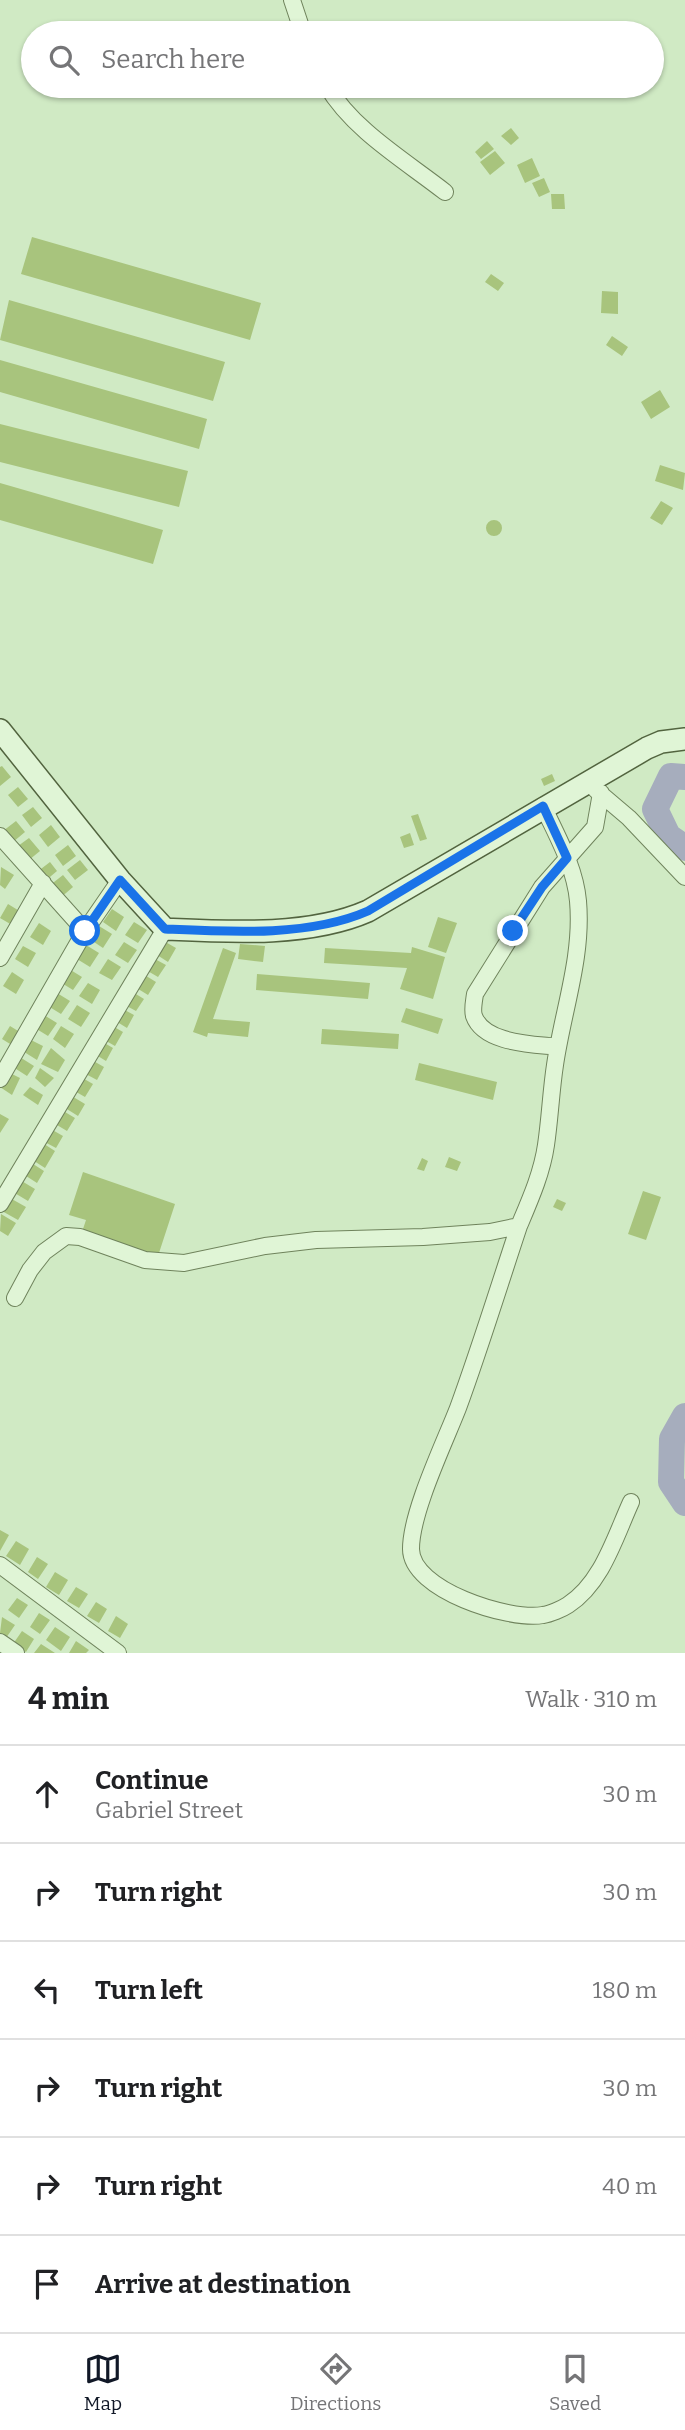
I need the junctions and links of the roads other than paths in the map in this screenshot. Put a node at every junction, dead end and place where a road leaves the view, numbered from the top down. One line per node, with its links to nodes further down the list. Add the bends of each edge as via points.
1 (292, 0): 2 (street)
2 (299, 21)
3 (336, 98): 4 (street, via 359,125)
4 (445, 192)
5 (0, 730): 12 (street)
6 (685, 739): 7 (street, via 654,745)
7 (593, 788): 8 (street); 10 (street, via 595,827); 11 (street, via 648,836)
8 (543, 806): 10 (street); 14 (street, via 346,920 323,926)
9 (0, 838): 13 (street)
10 (567, 858): 17 (street, via 578,918 574,976); 17 (street, via 542,887 475,994 474,1015 484,1031)
11 (685, 877)
12 (120, 880): 14 (street); 15 (street)
13 (43, 883): 15 (street); 16 (street)
14 (165, 929): 19 (street)
15 (85, 931): 18 (street)
16 (0, 958)
17 (558, 1047): 20 (street, via 546,1147)
18 (0, 1079)
19 (0, 1205)
20 (519, 1226): 21 (street, via 450,1235 316,1240 184,1263 145,1260 66,1236 44,1252); 22 (street, via 419,1513 412,1560 438,1589 508,1612 543,1615 569,1605 598,1574)
21 (15, 1298)
22 (631, 1502)
23 (0, 1565): 26 (street)
24 (0, 1642): 25 (street)
25 (16, 1653)
26 (118, 1653)

